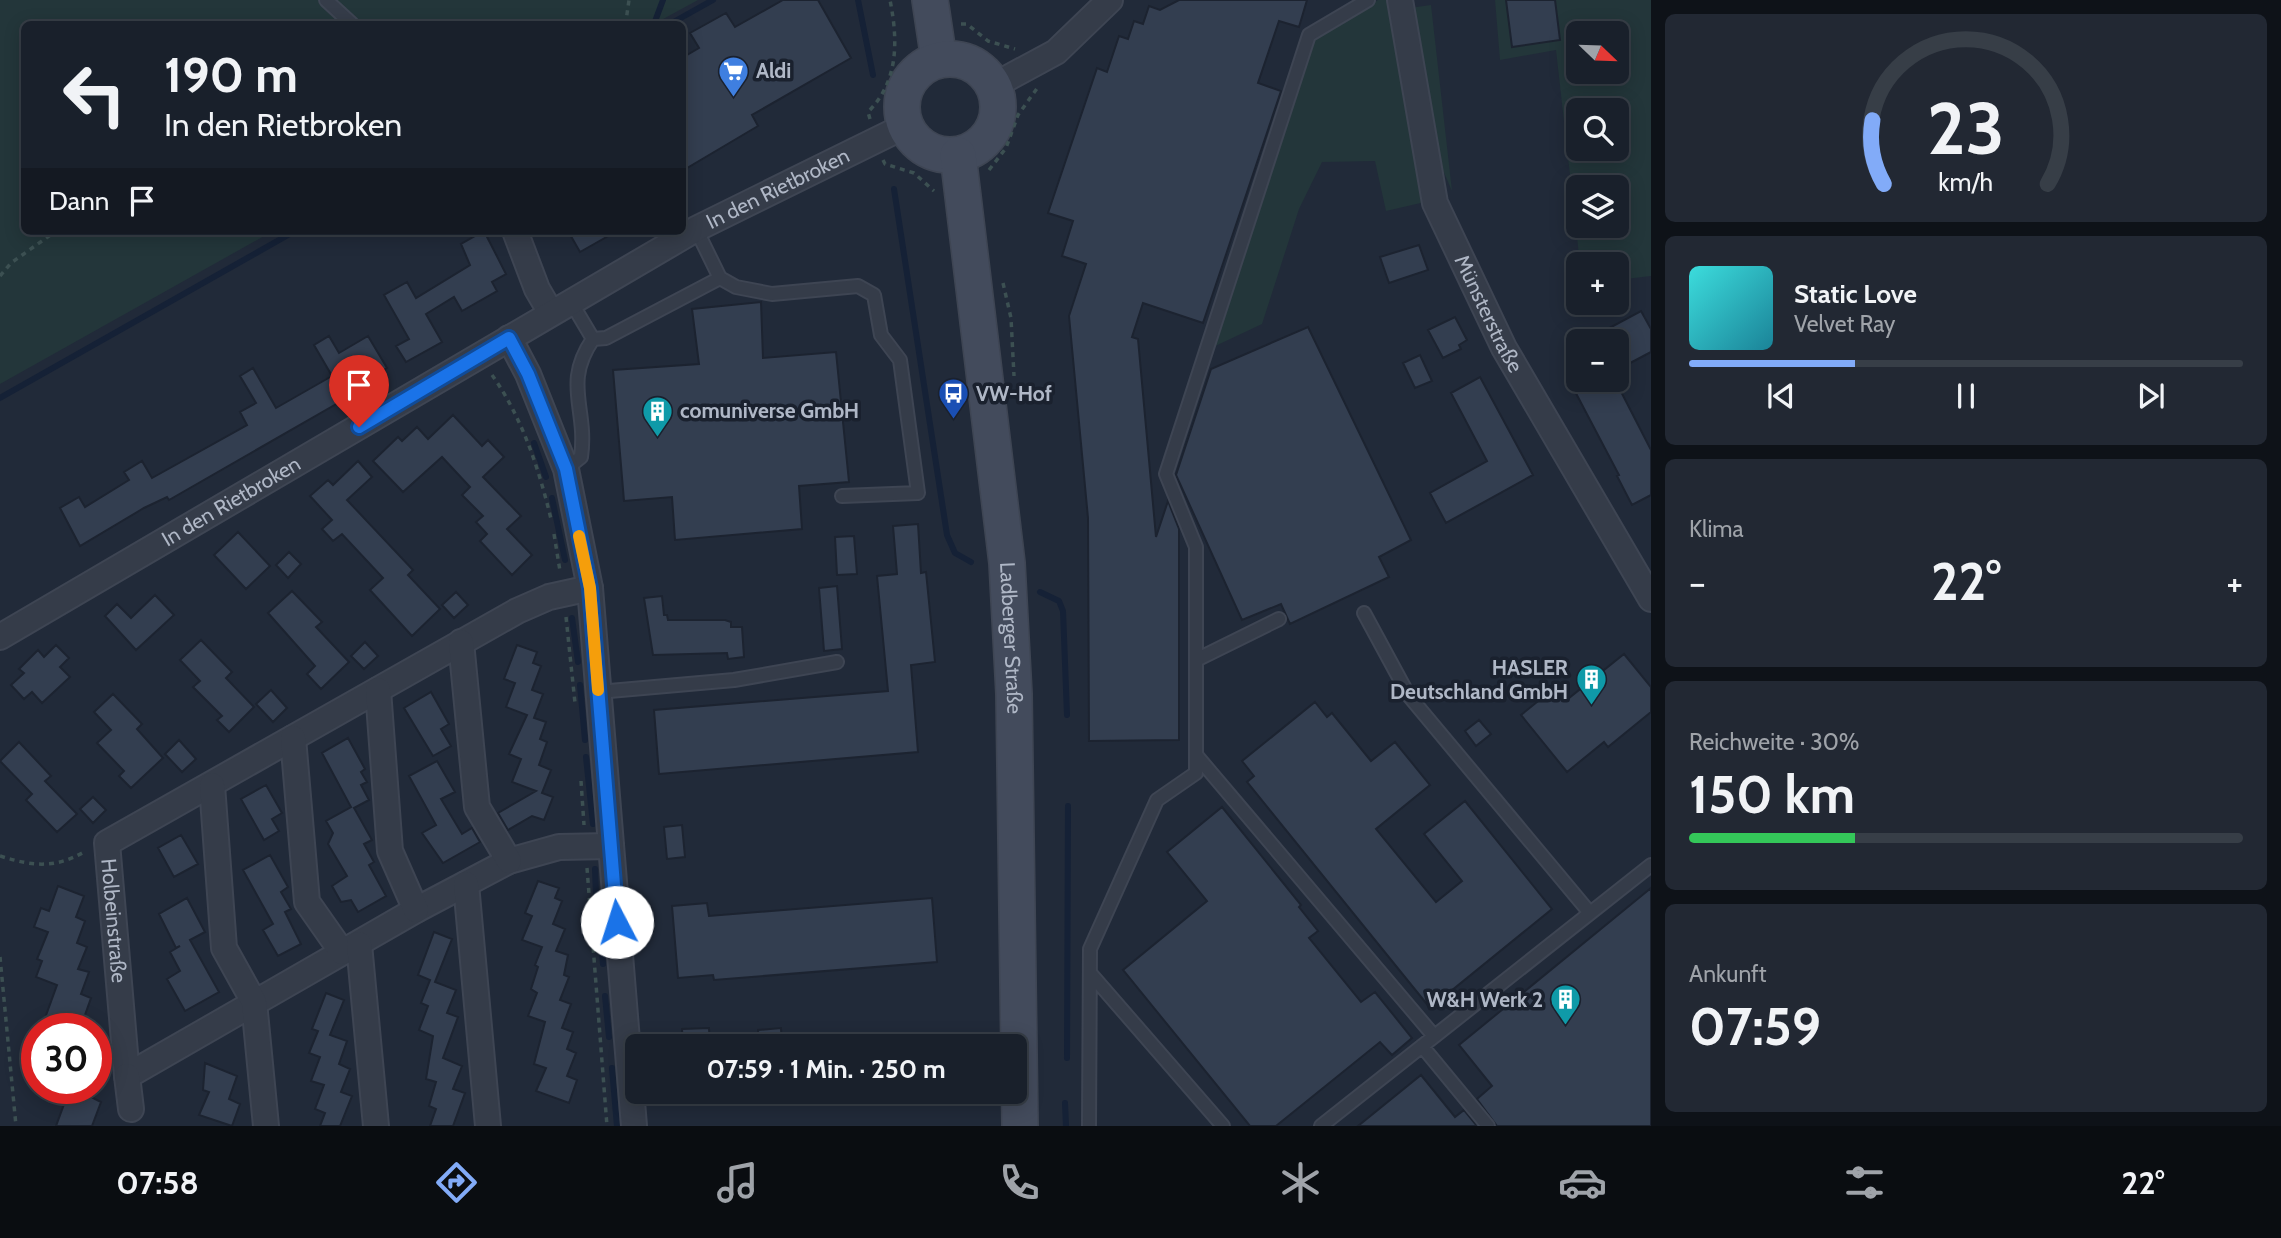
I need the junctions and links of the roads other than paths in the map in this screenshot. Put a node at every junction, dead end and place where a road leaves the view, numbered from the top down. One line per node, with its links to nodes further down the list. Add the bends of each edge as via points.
1 (326, 0): 6 (lane)
2 (930, 0): 7 (main road)
3 (1110, 0): 8 (street, via 1056,52)
4 (1368, 0): 27 (lane, via 1309,35 1166,474 1196,547)
5 (1400, 0): 22 (street, Münsterstraße, via 1434,203 1504,348)
6 (349, 21)
7 (939, 60): 8 (main road, via 976,66); 9 (main road, via 926,65 906,85 902,113)
8 (993, 86): 10 (main road, via 998,115 993,129 978,146)
9 (891, 133): 10 (main road, via 942,155); 11 (street, In den Rietbroken)
10 (958, 155): 51 (main road, Ladberger Straße, via 1007,563 1014,694)
11 (696, 229): 14 (street, In den Rietbroken); 15 (lane)
12 (517, 235): 16 (street, via 537,289)
13 (686, 235): 16 (street, In den Rietbroken)
14 (686, 235)
15 (720, 278): 18 (lane, via 606,338); 20 (lane, via 736,287 772,294 858,286 874,295 881,335 900,360 918,493)
16 (561, 307): 17 (street, In den Rietbroken); 18 (lane)
17 (509, 338): 19 (street); 25 (street, In den Rietbroken)
18 (593, 339): 19 (lane, via 581,356 575,384 584,432 581,457)
19 (566, 469): 21 (street)
20 (842, 496)
21 (590, 588): 26 (street, Holbeinstraße, via 517,611); 30 (street)
22 (1651, 599)
23 (1364, 612): 39 (lane, via 1409,696)
24 (1279, 619): 27 (lane)
25 (0, 638)
26 (461, 642): 29 (street, Holbeinstraße); 35 (street, via 477,807)
27 (1196, 660): 32 (lane)
28 (837, 662): 30 (lane, via 734,680)
29 (378, 690): 31 (street, Holbeinstraße); 38 (street, via 390,851)
30 (598, 692): 34 (street)
31 (293, 738): 33 (street, Holbeinstraße); 40 (street, via 307,902)
32 (1196, 755): 41 (lane, via 1196,773 1157,800 1090,949); 43 (lane)
33 (212, 785): 42 (street, via 224,948); 45 (street, Holbeinstraße, via 107,843)
34 (611, 846): 35 (street, via 559,847); 50 (street)
35 (509, 862): 37 (street)
36 (1651, 865): 39 (lane)
37 (466, 884): 38 (street); 49 (street)
38 (416, 910): 40 (street)
39 (1590, 913): 43 (lane)
40 (350, 948): 42 (street); 48 (street)
41 (1090, 973): 52 (lane); 53 (lane)
42 (254, 1002): 45 (street); 47 (street)
43 (1434, 1036): 44 (lane)
44 (1422, 1046): 54 (lane); 55 (lane)
45 (127, 1076): 46 (street, Holbeinstraße)
46 (131, 1109)
47 (266, 1126)
48 (376, 1126)
49 (488, 1126)
50 (635, 1126)
51 (1020, 1126)
52 (1089, 1126)
53 (1223, 1126)
54 (1321, 1126)
55 (1488, 1126)

